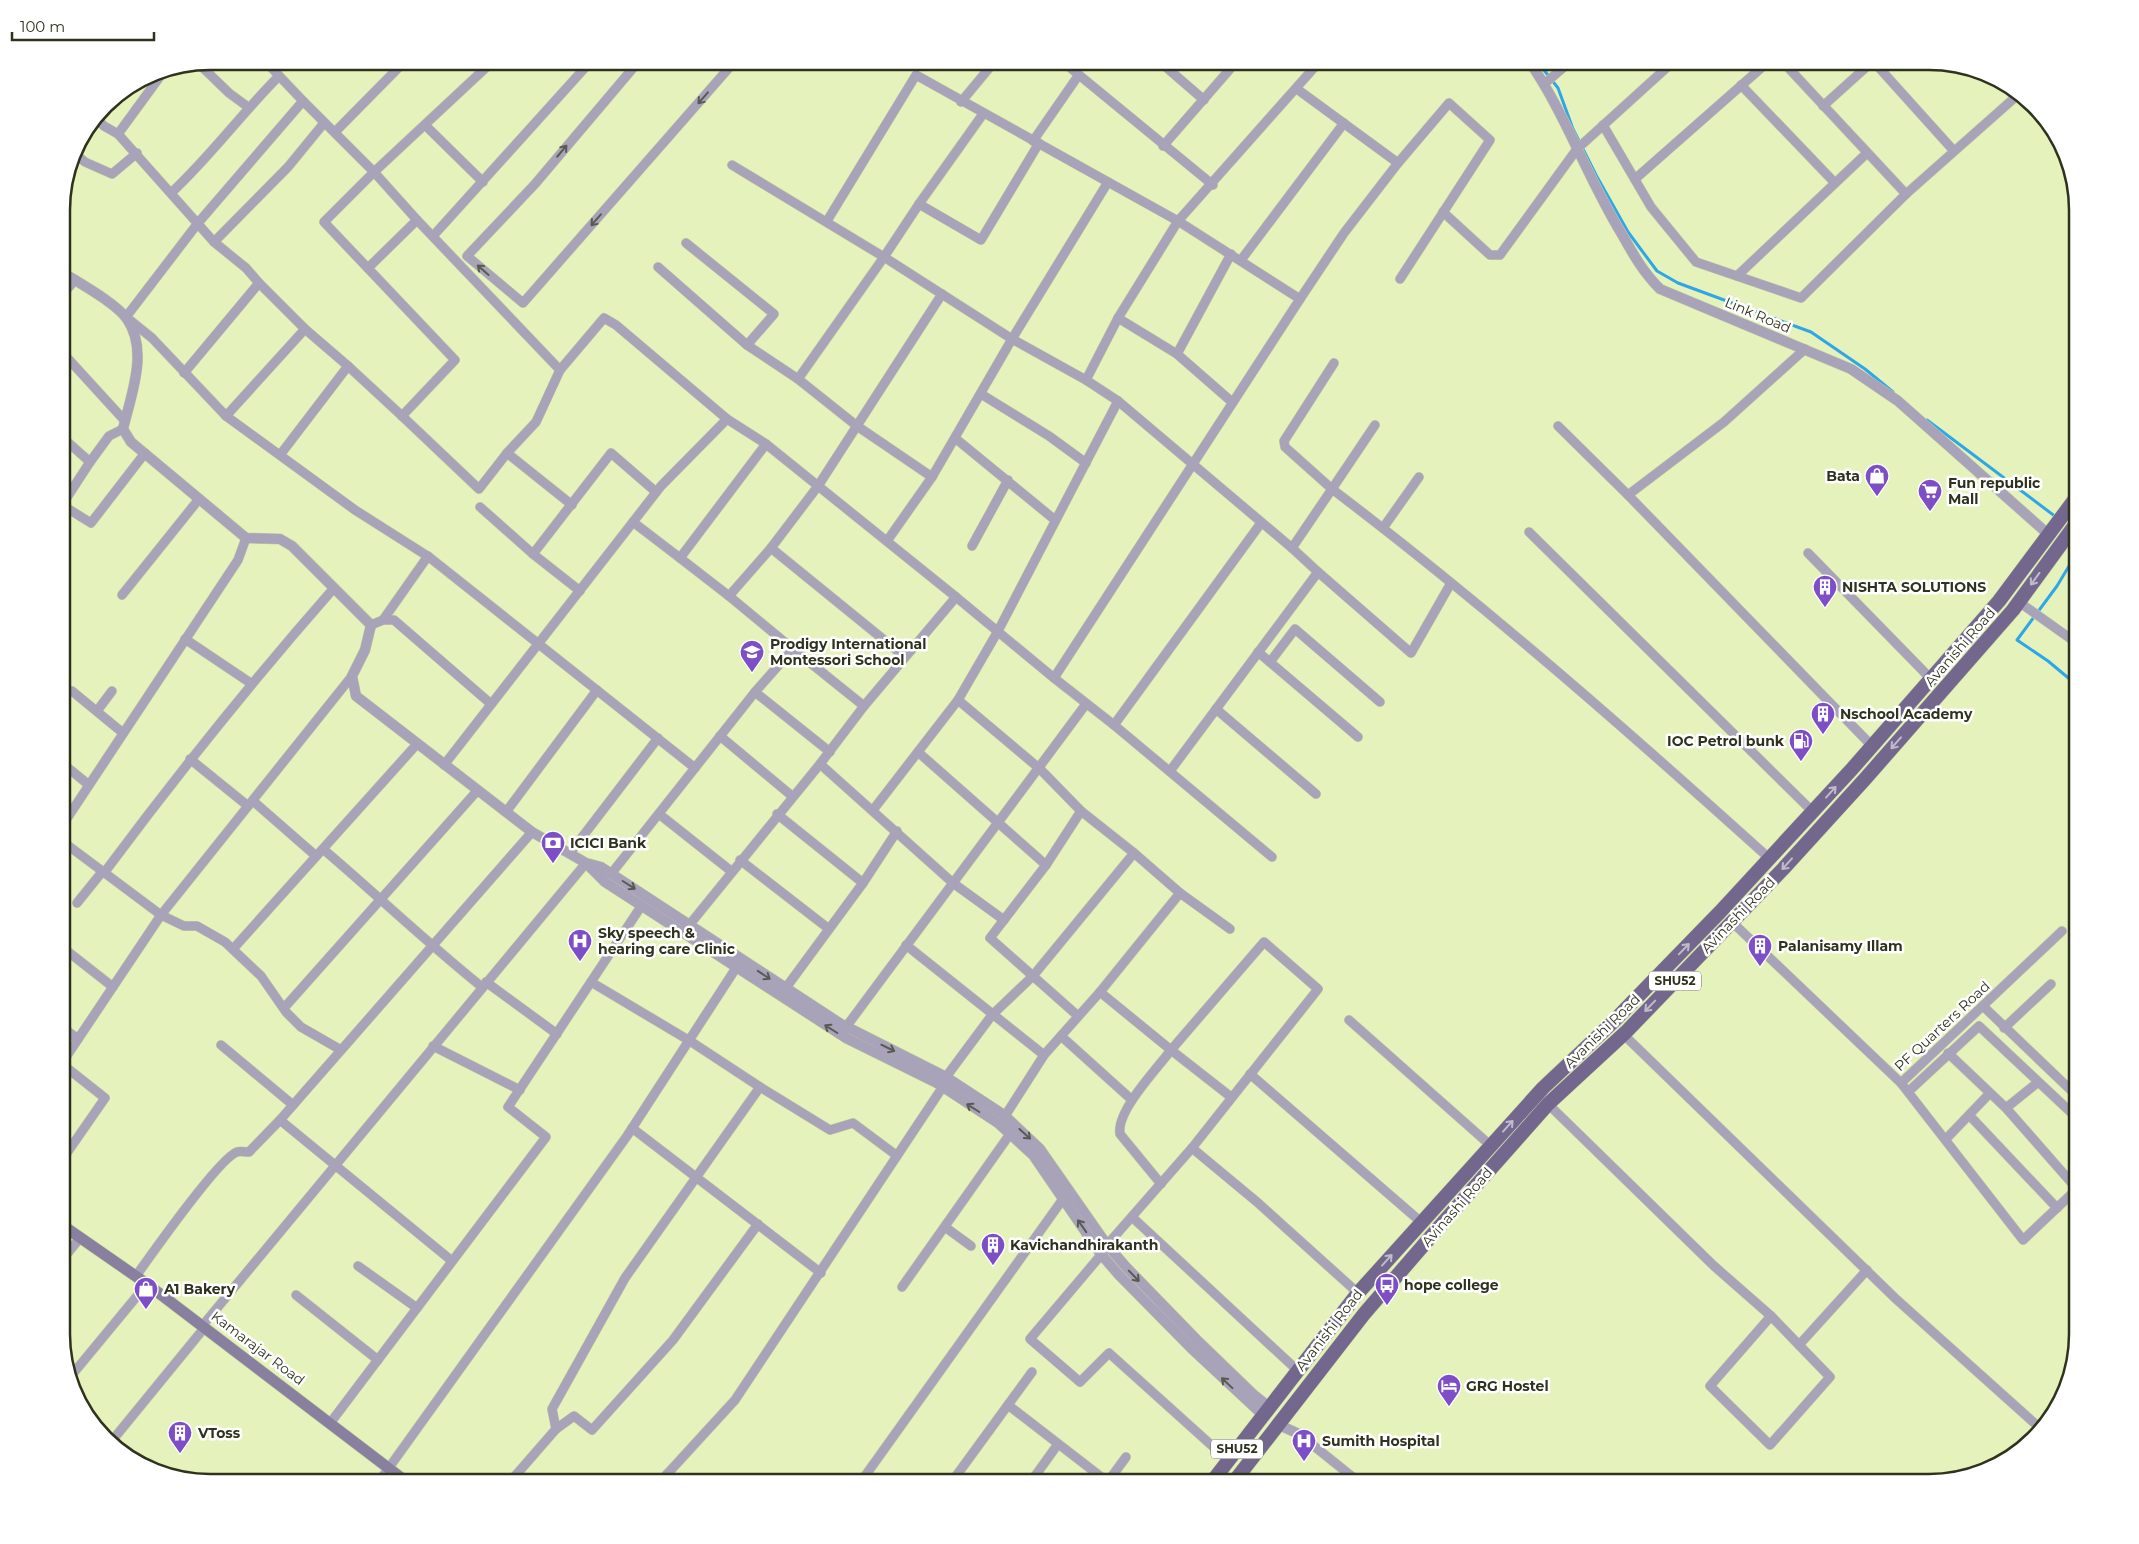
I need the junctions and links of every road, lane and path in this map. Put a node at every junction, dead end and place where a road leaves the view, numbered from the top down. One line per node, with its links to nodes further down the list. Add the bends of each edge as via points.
1 (205, 70): 31 (street)
2 (273, 70): 20 (street)
3 (396, 70): 38 (street)
4 (484, 70): 37 (street)
5 (583, 70): 51 (street)
6 (631, 70): 7 (street, one-way to 6, via 523,303 467,256 535,184)
7 (727, 70)
8 (988, 70): 29 (street)
9 (1072, 70): 21 (street)
10 (1169, 70): 27 (street)
11 (1229, 70): 27 (street)
12 (1312, 70): 25 (street)
13 (1538, 70): 22 (street, Link Road)
14 (1560, 70): 22 (street)
15 (1664, 70): 36 (street)
16 (1758, 70): 24 (street)
17 (1790, 70): 30 (street)
18 (1863, 70): 30 (street)
19 (1881, 70): 43 (street)
20 (279, 76): 28 (street); 31 (street)
21 (1078, 76): 40 (street); 41 (street)
22 (1548, 80): 42 (street, Link Road)
23 (156, 81): 39 (street)
24 (1741, 85): 50 (street); 53 (street)
25 (1297, 88): 35 (street); 54 (street)
26 (2014, 99): 43 (street)
27 (1204, 100): 41 (street)
28 (303, 101): 34 (street); 62 (street)
29 (961, 102): 32 (street); 60 (street, via 916,75)
30 (1823, 106): 45 (street)
31 (248, 107): 55 (street, via 199,168)
32 (983, 114): 40 (street); 57 (street)
33 (101, 123): 39 (street)
34 (324, 123): 38 (street); 64 (street, via 288,167)
35 (1344, 123): 47 (street); 68 (street)
36 (1603, 125): 42 (street); 50 (street)
37 (426, 126): 49 (street); 51 (street)
38 (335, 132): 49 (street)
39 (118, 134): 44 (street)
40 (1036, 142): 52 (street); 57 (street, via 981,240)
41 (1163, 146): 54 (street)
42 (1580, 147): 58 (street, via 1500,255 1490,255); 84 (street, Link Road, via 1602,203 1646,275 1660,289)
43 (1954, 151): 56 (street)
44 (136, 153): 46 (street, via 112,174); 55 (street)
45 (1867, 153): 53 (street); 56 (street)
46 (81, 158)
47 (1398, 164): 58 (street, via 1449,103 1490,140); 78 (street, via 1344,233)
48 (732, 165): 60 (street)
49 (374, 172): 59 (street); 70 (street, via 324,222)
50 (1635, 180): 71 (street, via 1651,207 1696,262)
51 (483, 182): 63 (street)
52 (1108, 182): 61 (street); 82 (street)
53 (1835, 183): 71 (street)
54 (1213, 185): 61 (street)
55 (171, 193): 62 (street)
56 (1906, 194): 71 (street, via 1800,298)
57 (919, 204): 67 (street)
58 (1443, 212): 73 (street)
59 (416, 220): 63 (street); 70 (street)
60 (827, 221): 67 (street)
61 (1178, 221): 66 (street); 80 (street)
62 (198, 223): 64 (street); 79 (street)
63 (433, 236): 89 (street)
64 (214, 242): 75 (street)
65 (686, 243): 83 (street, via 774,314)
66 (1230, 254): 68 (street); 85 (street)
67 (884, 257): 77 (street); 91 (street)
68 (1241, 260): 78 (street)
69 (658, 267): 83 (street)
70 (368, 268): 97 (street, via 455,360)
71 (1737, 276)
72 (70, 277): 74 (street)
73 (1400, 279)
74 (74, 280): 76 (street); 79 (street)
75 (259, 283): 81 (street); 90 (street)
76 (70, 285)
77 (942, 294): 82 (street); 100 (street)
78 (1300, 299): 95 (street)
79 (126, 317): 90 (street, via 152,338); 99 (street, via 137,338 138,363)
80 (1118, 318): 85 (street); 92 (street)
81 (305, 329): 88 (street); 96 (street)
82 (1012, 339): 92 (street); 93 (street)
83 (747, 345): 91 (street)
84 (1805, 349): 119 (street, via 1724,422); 130 (street, Link Road, via 1851,369 1898,401)
85 (1176, 354): 95 (street)
86 (70, 361): 99 (street)
87 (1334, 363): 116 (street, via 1284,440 1285,447)
88 (348, 366): 97 (street); 108 (street)
89 (560, 370): 98 (street, via 604,318); 107 (street, via 536,422)
90 (184, 373): 96 (street)
91 (798, 379): 100 (street)
92 (1086, 380): 94 (street)
93 (981, 394): 103 (street); 110 (street)
94 (1118, 402): 110 (street); 111 (street)
95 (1232, 402): 111 (street)
96 (226, 416): 108 (street)
97 (402, 416): 107 (street, via 480,488)
98 (727, 419): 105 (street); 117 (street)
99 (124, 425): 106 (street, via 132,442); 109 (street, via 109,436)
100 (857, 426): 112 (street); 115 (street)
101 (1375, 426): 116 (street)
102 (1558, 426): 119 (street)
103 (956, 438): 112 (street); 114 (street)
104 (70, 444): 109 (street)
105 (766, 444): 115 (street); 140 (street)
106 (145, 453): 120 (street); 124 (street, via 91,522)
107 (507, 453): 121 (street)
108 (280, 455): 139 (street, via 355,510)
109 (90, 462): 118 (street)
110 (1086, 463): 125 (street)
111 (1191, 464): 127 (street); 160 (street)
112 (932, 477): 133 (street)
113 (1419, 477): 128 (street)
114 (1008, 480): 125 (street); 134 (street)
115 (818, 486): 133 (street); 135 (street)
116 (1332, 489): 128 (street); 136 (street)
117 (656, 492): 121 (street, via 612,454); 126 (street)
118 (70, 493)
119 (1628, 495): 180 (street)
120 (199, 499): 132 (street); 145 (street)
121 (572, 505): 137 (street)
122 (2069, 506): 130 (main road, Avanishi Road / SHU52)
123 (480, 507): 137 (street)
124 (70, 510)
125 (1055, 520): 151 (street)
126 (633, 522): 140 (street); 144 (street)
127 (1261, 523): 136 (street); 174 (street)
128 (1384, 528): 142 (street)
129 (1529, 532): 199 (street)
130 (2050, 532): 161 (main road, Avanishi Road / SHU52, via 1999,602)
131 (2069, 532): 148 (main road, Avinashi Road / SHU52, one-way to 148)
132 (246, 538): 143 (street, via 280,539 292,546); 153 (street, via 238,560)
133 (887, 541): 147 (street)
134 (972, 546)
135 (771, 548): 146 (street); 157 (street)
136 (1292, 548): 141 (street)
137 (533, 554): 144 (street)
138 (1808, 554): 161 (street)
139 (428, 556): 149 (street); 154 (street)
140 (680, 558): 146 (street)
141 (1318, 572): 142 (street, via 1411,653); 156 (street)
142 (1451, 583): 210 (street, via 1616,721)
143 (334, 588): 150 (street); 162 (street)
144 (580, 591): 154 (street)
145 (122, 595)
146 (729, 596): 155 (street)
147 (956, 597): 151 (street); 157 (street)
148 (2019, 602): 152 (street); 225 (main road, Avinashi Road / SHU52, one-way to 225, via 1865,779)
149 (384, 620): 150 (street); 169 (street, via 394,620)
150 (371, 626): 159 (street, via 365,650)
151 (998, 631): 160 (street); 167 (street)
152 (2069, 637)
153 (186, 639): 162 (street); 175 (street)
154 (538, 644): 163 (street); 169 (street)
155 (792, 649): 166 (street); 171 (street)
156 (1258, 652): 158 (street); 172 (street)
157 (905, 657): 171 (street)
158 (1270, 662): 168 (street, via 1295,629); 177 (street)
159 (352, 676): 179 (street, via 356,696); 194 (street)
160 (1054, 678): 170 (street)
161 (1932, 680): 180 (main road, Avanishi Road / SHU52)
162 (252, 684): 183 (street)
163 (597, 690): 178 (street); 198 (street)
164 (72, 691): 173 (street)
165 (112, 691): 173 (street)
166 (755, 692): 176 (street); 181 (street)
167 (958, 700): 182 (street); 187 (street)
168 (1380, 702)
169 (491, 704): 185 (street)
170 (1086, 704): 174 (street); 187 (street)
171 (864, 706): 181 (street)
172 (1216, 709): 189 (street); 192 (street)
173 (97, 711): 175 (street)
174 (1114, 725): 189 (street)
175 (124, 733): 190 (street)
176 (720, 736): 186 (street); 193 (street)
177 (1358, 737)
178 (658, 738): 186 (street); 207 (street)
179 (417, 744): 185 (street); 206 (street)
180 (1872, 746): 199 (main road, Avanishi Road / SHU52, one-way to 180)
181 (830, 752): 184 (street)
182 (918, 752): 196 (street); 202 (street)
183 (190, 759): 194 (street); 215 (street)
184 (820, 764): 193 (street); 196 (street)
185 (444, 765): 191 (street)
186 (695, 768): 200 (street)
187 (1040, 769): 197 (street); 202 (street)
188 (70, 770): 190 (street)
189 (1170, 771): 209 (street)
190 (89, 785): 195 (street)
191 (477, 791): 198 (street); 220 (street)
192 (1316, 794)
193 (792, 796): 201 (street)
194 (251, 803): 206 (street); 223 (street)
195 (70, 807)
196 (873, 810): 203 (street)
197 (1081, 811): 208 (street); 213 (street)
198 (506, 812): 204 (street)
199 (1813, 812): 210 (main road, Avanishi Road / SHU52)
200 (659, 814): 214 (street); 216 (street)
201 (777, 814): 211 (street); 217 (street)
202 (998, 824): 213 (street); 218 (street)
203 (897, 831): 217 (street); 218 (street)
204 (532, 832): 207 (street); 232 (street)
205 (70, 847): 215 (street)
206 (319, 852): 220 (street); 233 (street)
207 (570, 853): 212 (street)
208 (1134, 853): 219 (street); 236 (street)
209 (1272, 857)
210 (1770, 859): 286 (main road, Avanishi Road / SHU52, one-way to 210)
211 (740, 860): 214 (street); 227 (street)
212 (586, 862): 216 (street); 222 (street, via 605,882); 239 (street)
213 (1046, 864): 224 (street)
214 (731, 872): 226 (street)
215 (103, 873): 221 (street); 223 (street)
216 (611, 874): 226 (street, one-way to 226)
217 (863, 883): 227 (street)
218 (953, 883): 224 (street); 231 (street)
219 (1180, 893): 228 (street); 242 (street)
220 (381, 898): 232 (street); 244 (street)
221 (77, 903)
222 (642, 905): 230 (street); 237 (street)
223 (161, 915): 233 (street, via 184,926 197,926); 240 (street)
224 (1004, 920): 236 (street, via 990,938)
225 (1732, 922): 252 (main road, Avinashi Road / SHU52, one-way to 252); 266 (street, PF Quarters Road)
226 (690, 924): 230 (street); 241 (street, one-way to 241)
227 (829, 929): 241 (street)
228 (1230, 930)
229 (2062, 931): 243 (street, PF Quarters Road)
230 (682, 933): 235 (street)
231 (906, 945): 245 (street); 248 (street)
232 (433, 947): 239 (street); 258 (street)
233 (233, 949): 244 (street, via 261,976)
234 (70, 953): 240 (street)
235 (736, 968): 255 (street); 269 (street, one-way to 235, via 846,1038)
236 (1033, 976): 245 (street); 246 (street)
237 (591, 982): 251 (street); 255 (street)
238 (2051, 984): 249 (street)
239 (484, 985): 251 (street); 257 (street)
240 (113, 987): 254 (street)
241 (785, 989): 248 (street)
242 (1100, 992): 246 (street); 259 (street)
243 (1984, 1007): 249 (street); 266 (street, PF Quarters Road)
244 (284, 1008): 258 (street, via 301,1026)
245 (992, 1015): 262 (street); 265 (street)
246 (1078, 1016): 253 (street)
247 (1349, 1020): 286 (street)
248 (846, 1028): 265 (street, one-way to 265)
249 (2004, 1028): 270 (street)
250 (70, 1033): 254 (street)
251 (557, 1034): 271 (street)
252 (1623, 1034): 276 (main road, Avinashi Road / SHU52); 311 (street)
253 (1061, 1036): 262 (street); 275 (street)
254 (78, 1039): 260 (street)
255 (690, 1041): 268 (street); 283 (street)
256 (221, 1045): 277 (street)
257 (433, 1046): 271 (street); 290 (street)
258 (341, 1050): 277 (street)
259 (1171, 1050): 264 (street, via 1264,942 1318,990); 274 (street); 275 (street)
260 (70, 1052)
261 (1948, 1054): 267 (street, via 1979,1026); 272 (street); 273 (street)
262 (1044, 1055): 280 (street)
263 (70, 1070): 287 (street, via 105,1098)
264 (1250, 1074): 274 (street); 298 (street)
265 (946, 1077): 269 (street); 280 (street)
266 (1901, 1083): 272 (street)
267 (2037, 1083): 278 (street); 279 (street)
268 (760, 1086): 289 (street, via 830,1130 853,1123); 291 (street)
269 (942, 1088): 284 (street, one-way to 269); 289 (street)
270 (2069, 1089)
271 (520, 1090): 309 (street, via 508,1107 546,1137)
272 (1909, 1091): 285 (street)
273 (1989, 1094): 278 (street); 281 (street)
274 (1231, 1097): 288 (street)
275 (1132, 1100): 293 (street, via 1119,1125 1120,1134)
276 (1548, 1104): 307 (main road, Avinashi Road / SHU52); 319 (street, via 1714,1266)
277 (293, 1105): 282 (street)
278 (2006, 1108): 292 (street)
279 (2069, 1111)
280 (1004, 1116): 304 (street, one-way to 304, via 1040,1149)
281 (1970, 1116): 285 (street); 296 (street)
282 (280, 1120): 290 (street); 313 (street, via 249,1152 237,1152 227,1159)
283 (632, 1128): 291 (street); 337 (street)
284 (1010, 1134): 295 (street, via 1033,1155); 300 (street)
285 (1946, 1139): 296 (street, via 2023,1240)
286 (1490, 1145): 298 (main road, Avanishi Road / SHU52)
287 (70, 1148)
288 (1192, 1148): 293 (street); 316 (street)
289 (896, 1155): 312 (street)
290 (334, 1166): 309 (street); 320 (street)
291 (696, 1177): 299 (street); 331 (street, via 625,1278 574,1368 552,1409)
292 (2069, 1179)
293 (1160, 1184): 297 (street)
294 (2069, 1196): 296 (street)
295 (1063, 1199): 308 (street, one-way to 295); 342 (street)
296 (2057, 1208)
297 (1132, 1217): 304 (street); 323 (street)
298 (1421, 1222): 303 (main road, Avanishi Road / SHU52)
299 (758, 1224): 312 (street); 331 (street, via 673,1340 592,1430 574,1416)
300 (945, 1227): 305 (street); 315 (street)
301 (70, 1231): 302 (main road, Kamarajar Road)
302 (80, 1238): 306 (street); 313 (main road, Kamarajar Road)
303 (1402, 1243): 307 (main road); 316 (main road, Avanishi Road / SHU52, one-way to 303)
304 (1107, 1245): 308 (street); 327 (street, one-way to 327)
305 (971, 1246)
306 (70, 1250)
307 (1416, 1254): 328 (main road, Avinashi Road / SHU52, via 1364,1314)
308 (1101, 1255): 327 (street, one-way to 308, via 1191,1348); 336 (street, via 1030,1339 1080,1382 1108,1352)
309 (452, 1261): 318 (street)
310 (358, 1266): 318 (street)
311 (1867, 1270): 321 (street); 330 (street)
312 (822, 1273): 341 (street, via 735,1400)
313 (136, 1276): 314 (main road, Kamarajar Road)
314 (147, 1284): 320 (main road, Kamarajar Road); 324 (street)
315 (902, 1287)
316 (1358, 1293): 323 (main road, Avanishi Road / SHU52)
317 (296, 1296): 322 (street)
318 (417, 1308): 322 (street)
319 (1771, 1316): 321 (street); 321 (street, via 1710,1386 1770,1445 1830,1377)
320 (204, 1326): 329 (main road, Kamarajar Road); 333 (street)
321 (1799, 1345)
322 (378, 1360): 329 (street)
323 (1297, 1370): 327 (main road, Avanishi Road / SHU52)
324 (75, 1372)
325 (1032, 1372): 326 (street)
326 (1008, 1405): 334 (street); 343 (street)
327 (1266, 1411): 336 (main road, Avanishi Road / SHU52)
328 (1282, 1421): 332 (street); 348 (main road, Avinashi Road / SHU52)
329 (331, 1422): 337 (main road, Kamarajar Road)
330 (2036, 1424)
331 (556, 1428): 340 (street)
332 (1299, 1434): 349 (street)
333 (115, 1436)
334 (1058, 1444): 344 (street); 345 (street)
335 (1126, 1457): 346 (street)
336 (1229, 1461): 347 (main road, Avanishi Road / SHU52)
337 (388, 1468): 338 (street); 339 (main road, Kamarajar Road)
338 (384, 1474)
339 (396, 1474)
340 (517, 1474)
341 (667, 1474)
342 (866, 1474)
343 (958, 1474)
344 (1036, 1474)
345 (1096, 1474)
346 (1114, 1474)
347 (1219, 1474)
348 (1240, 1474)
349 (1349, 1474)

